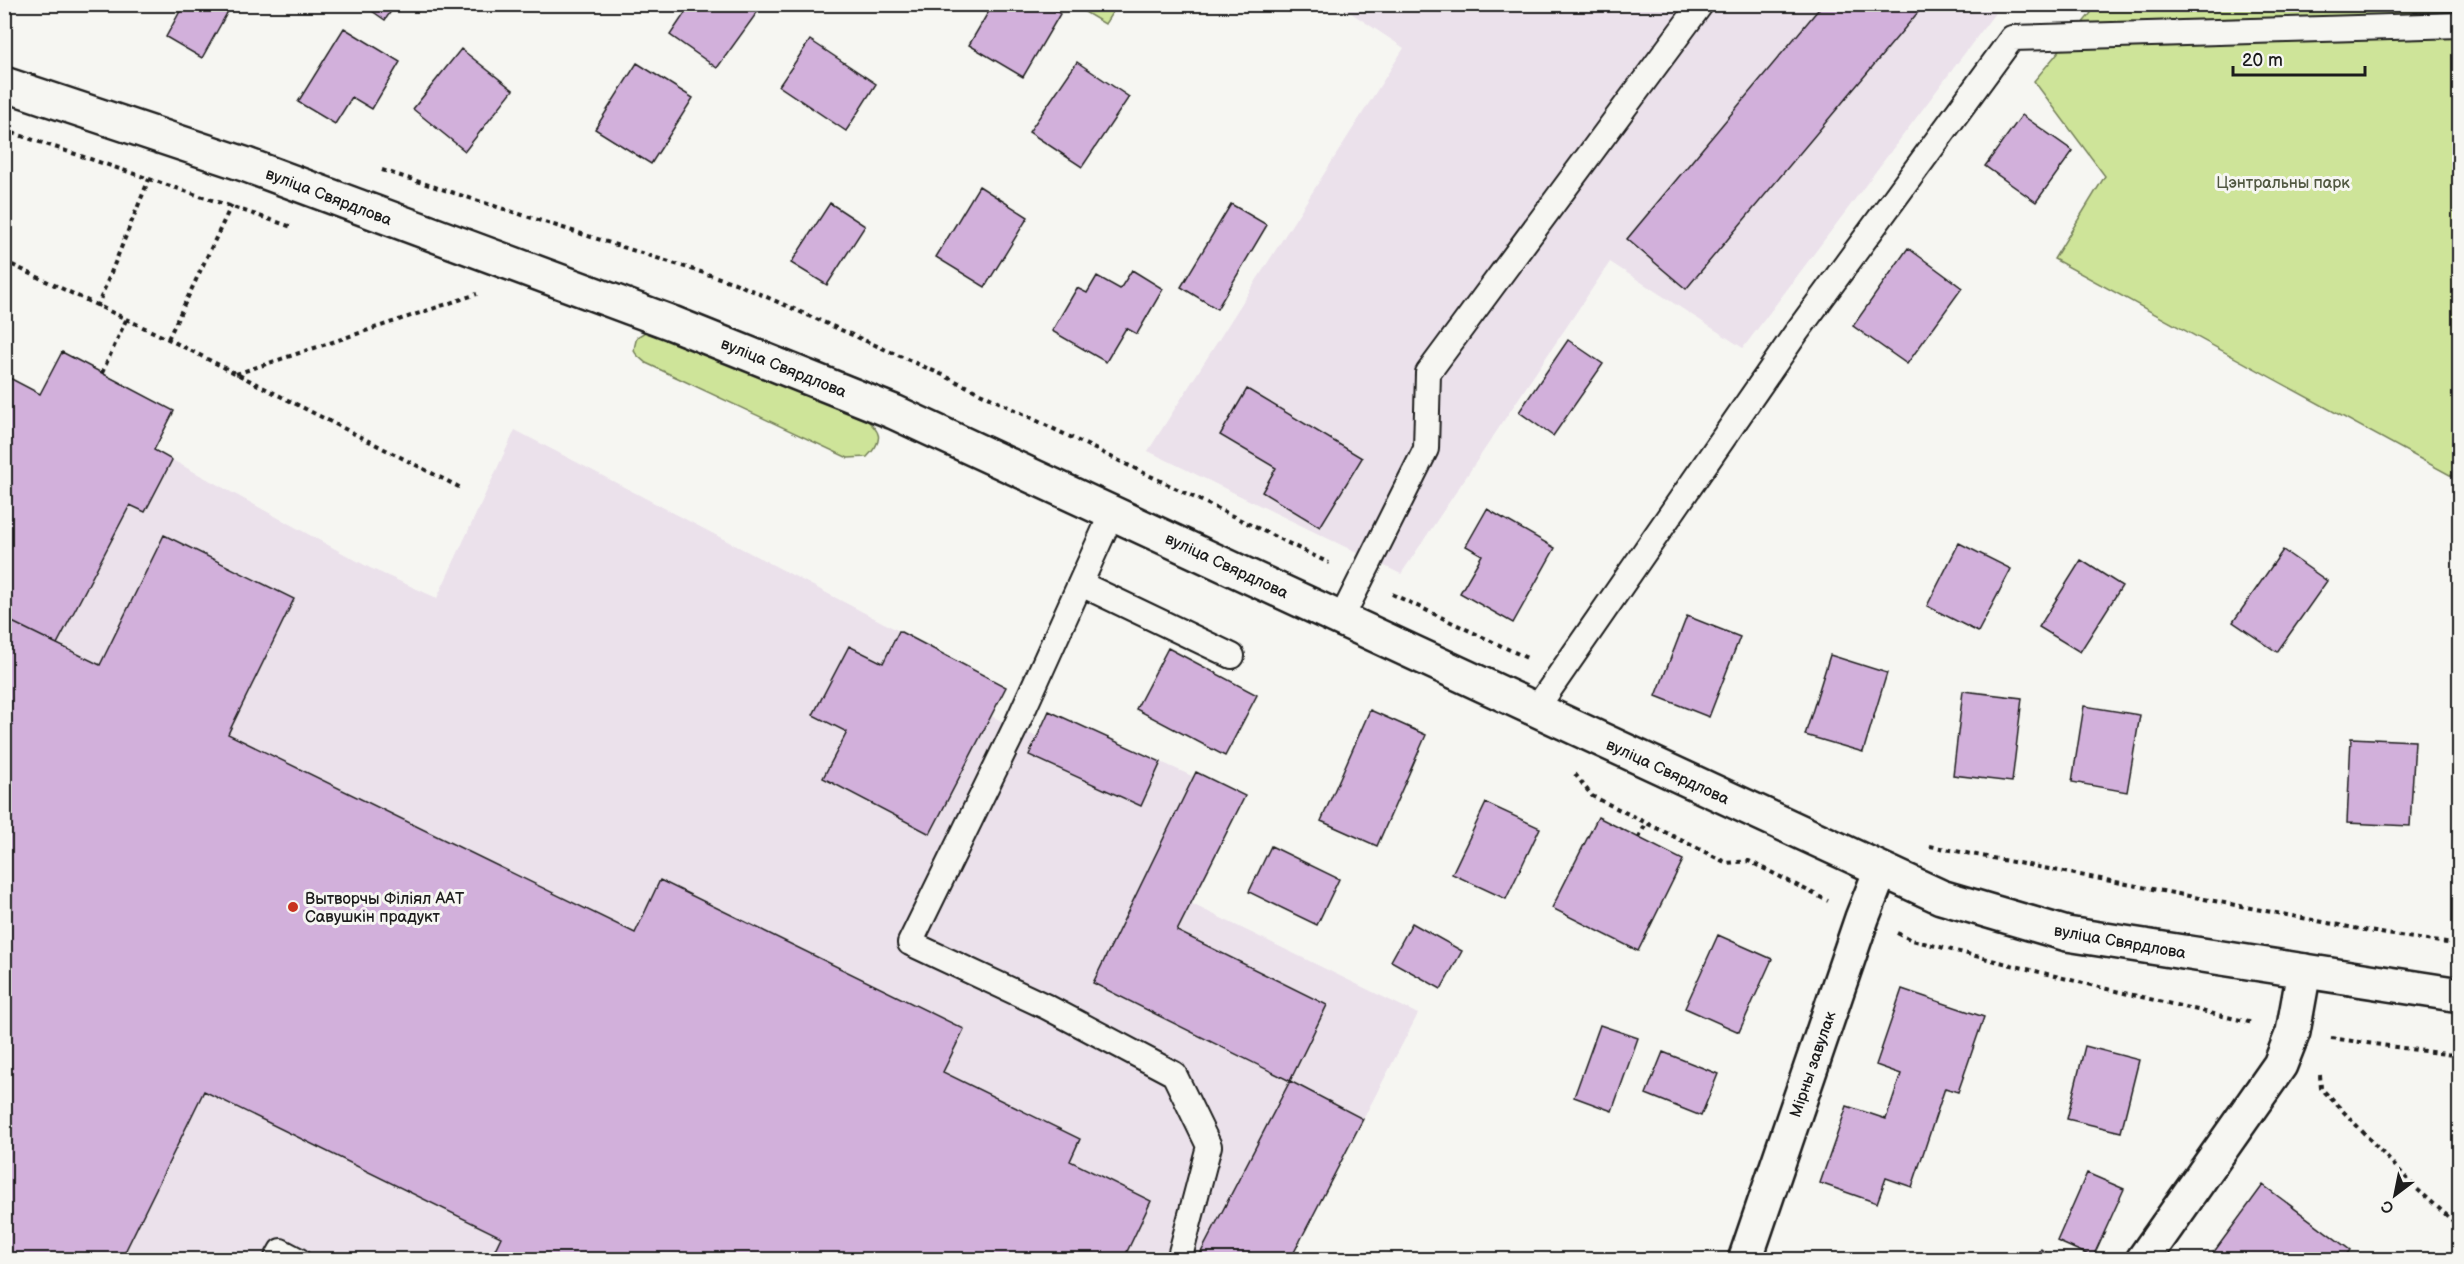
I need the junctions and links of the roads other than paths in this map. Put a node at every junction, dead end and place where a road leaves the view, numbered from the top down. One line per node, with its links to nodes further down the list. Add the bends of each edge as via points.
1 (1701, 4): 6 (lane, via 1428,373 1426,449)
2 (2460, 25): 8 (lane, via 2012,39 1796,333)
3 (4, 84): 4 (main road, вуліца Свярдлова, via 244,164 672,322 894,412)
4 (1113, 511): 5 (lane); 6 (main road, вуліца Свярдлова)
5 (1081, 584): 7 (lane); 14 (lane, via 910,943 1047,1007 1174,1074 1209,1146)
6 (1341, 619): 8 (main road, вуліца Свярдлова)
7 (1232, 656)
8 (1536, 709): 9 (main road, вуліца Свярдлова)
9 (1881, 870): 10 (main road, вуліца Свярдлова, via 1941,897 2067,934); 15 (main road, Мірны завулак)
10 (2304, 971): 11 (main road, вуліца Свярдлова); 16 (main road, via 2306,1034)
11 (2460, 995)
12 (276, 1260): 13 (lane, via 281,1251)
13 (298, 1260)
14 (1179, 1260)
15 (1745, 1260)
16 (2143, 1260)

